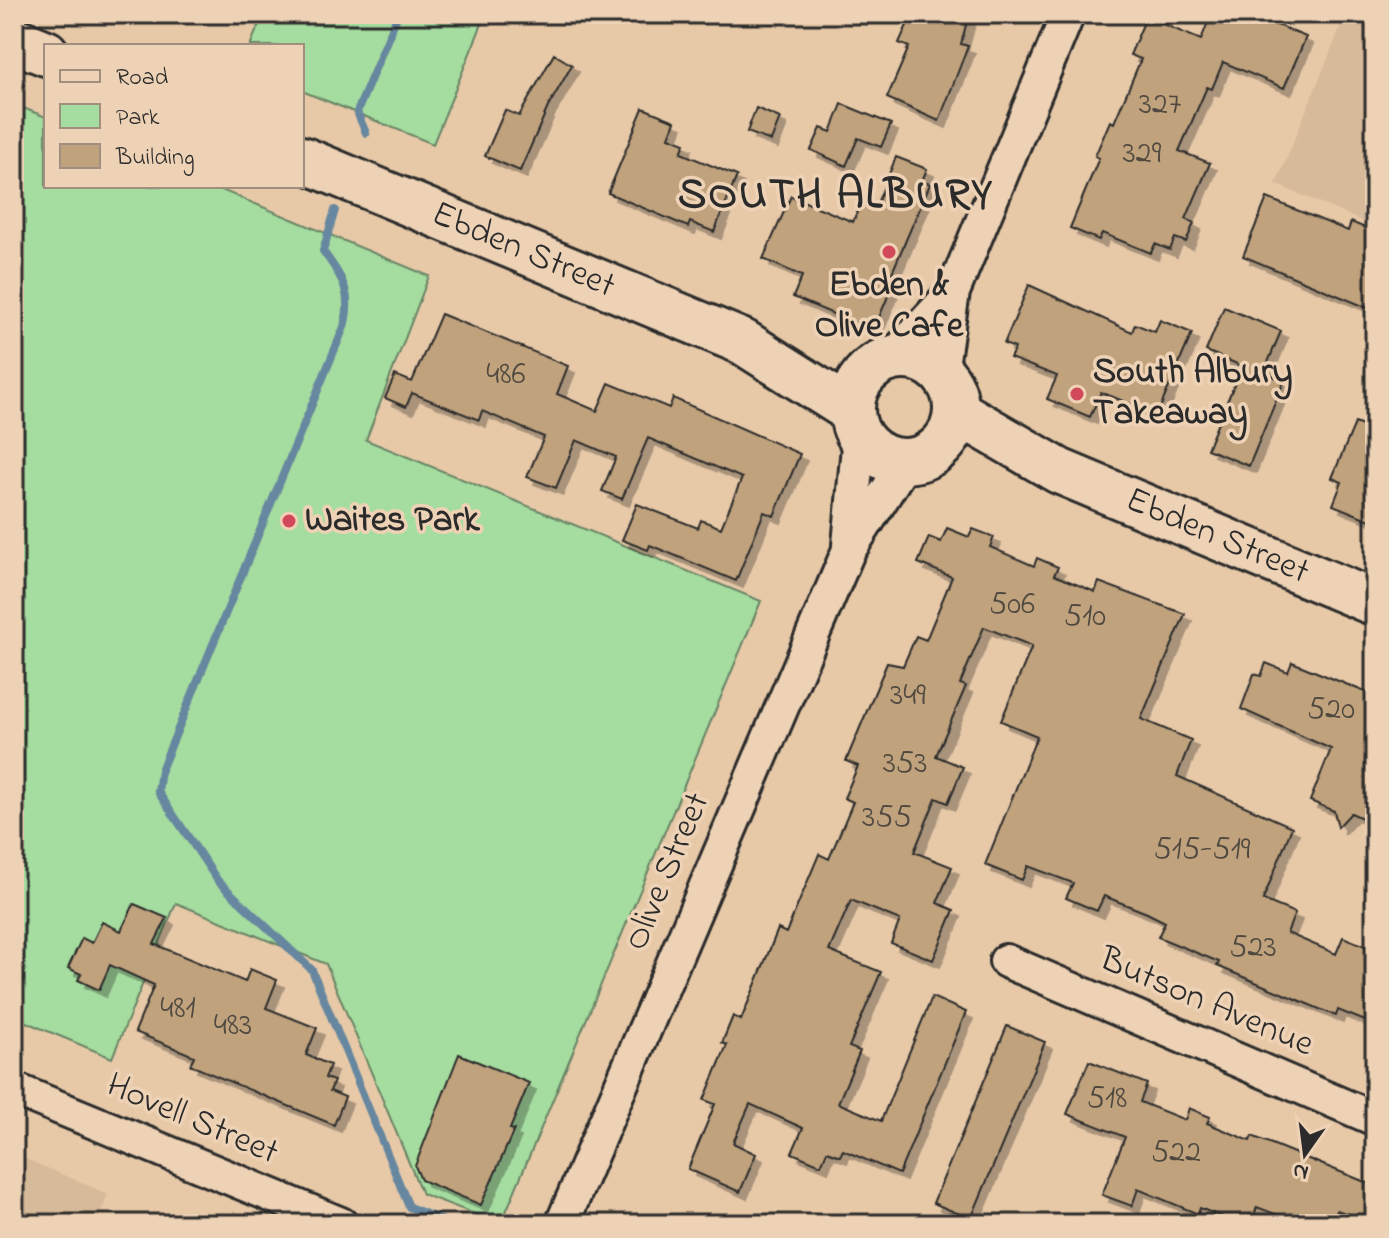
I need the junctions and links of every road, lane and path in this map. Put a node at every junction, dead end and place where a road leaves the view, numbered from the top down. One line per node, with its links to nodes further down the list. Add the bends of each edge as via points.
1 (1068, 14): 5 (street, Olive Street)
2 (14, 40): 3 (street)
3 (44, 52)
4 (304, 160): 6 (street, Ebden Street)
5 (953, 292): 7 (street, Olive Street); 9 (street, Olive Street)
6 (743, 342): 7 (street, Ebden Street); 8 (street, Ebden Street)
7 (880, 364): 8 (street, via 856,388); 9 (street, via 918,360)
8 (855, 423): 9 (street, via 878,455); 10 (street, Olive Street)
9 (935, 423): 10 (street, Olive Street); 11 (street, Ebden Street)
10 (848, 552): 16 (street, Olive Street)
11 (1375, 603)
12 (1006, 961): 14 (street, Butson Avenue)
13 (14, 1089): 15 (street, Hovell Street)
14 (1375, 1119)
15 (341, 1224)
16 (562, 1224)

